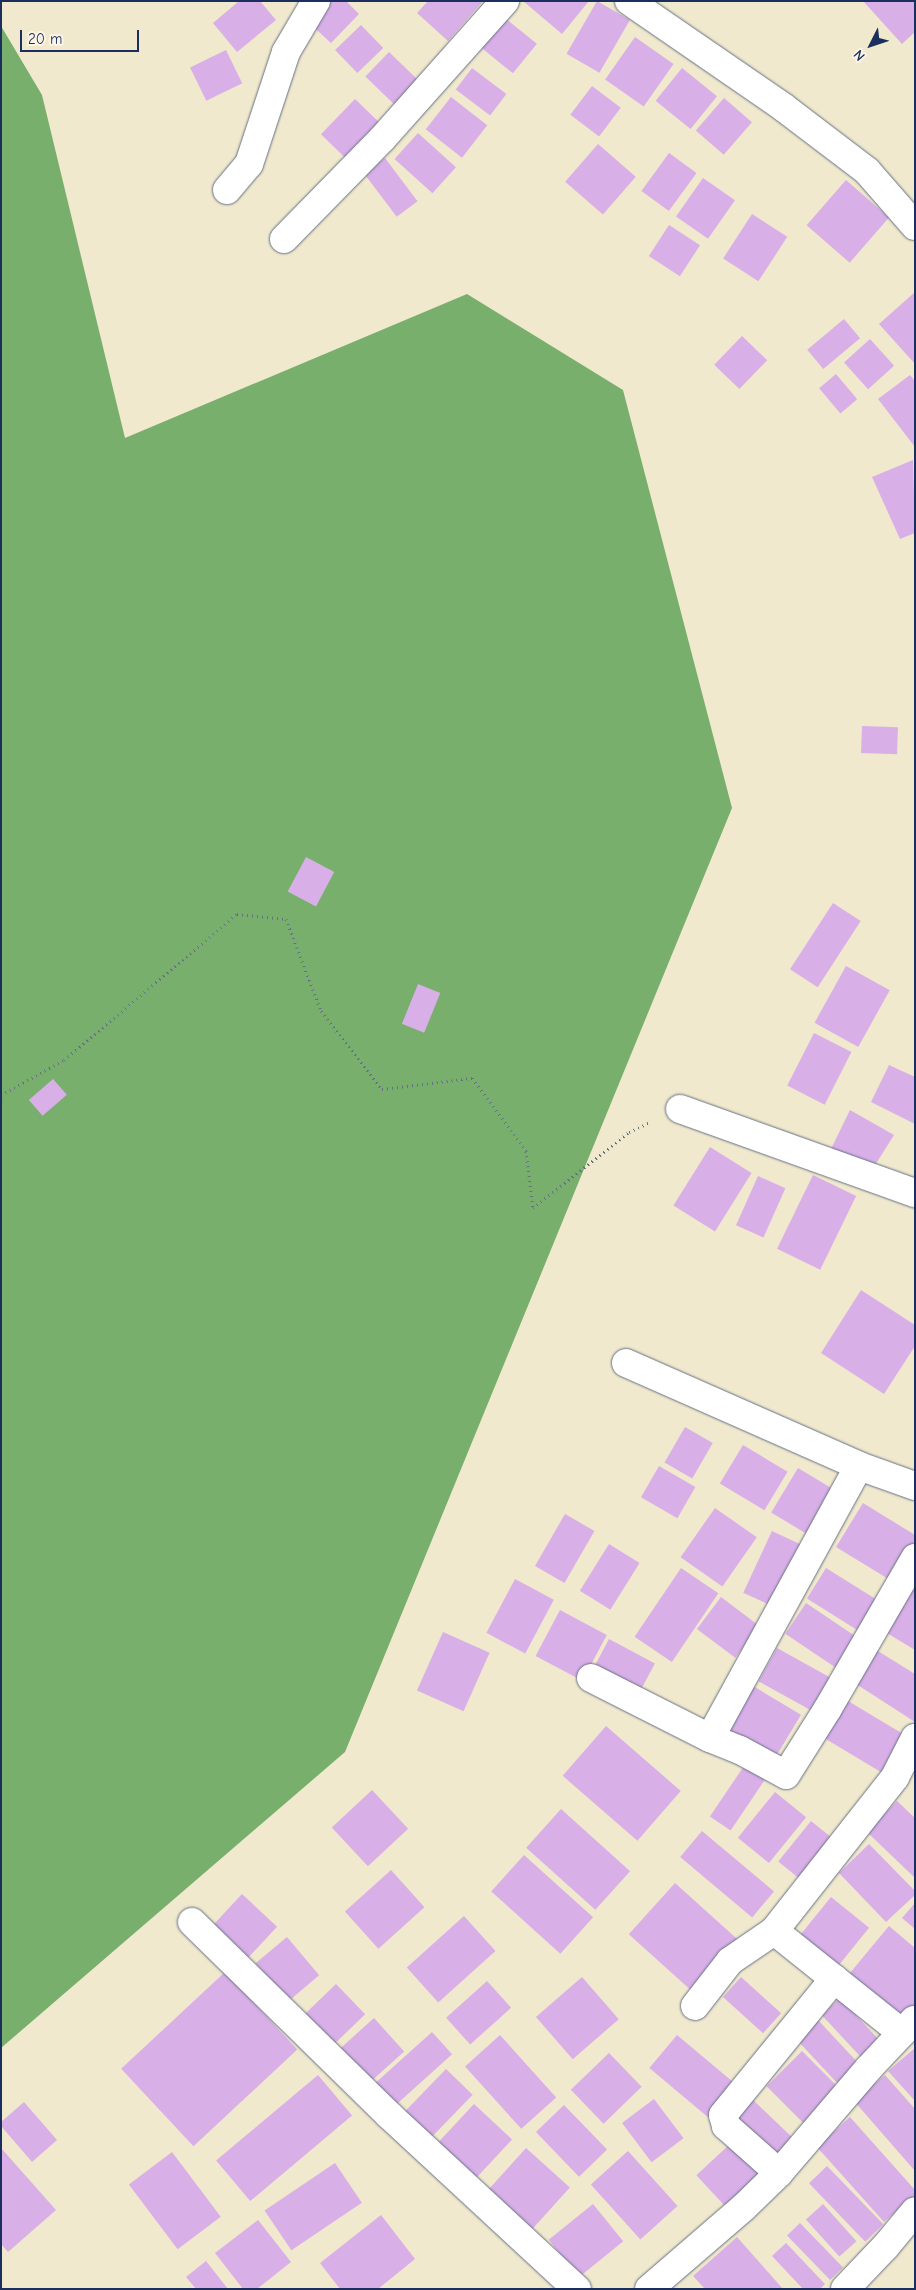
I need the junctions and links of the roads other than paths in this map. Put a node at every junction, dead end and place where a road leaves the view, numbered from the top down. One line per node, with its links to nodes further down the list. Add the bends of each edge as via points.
1 (316, 1): 4 (street, via 286,52 249,164)
2 (505, 1): 6 (street, via 382,139)
3 (629, 1): 5 (street, via 783,107 867,171)
4 (226, 190)
5 (915, 226)
6 (284, 238)
7 (680, 1109): 8 (street)
8 (915, 1193)
9 (626, 1363): 10 (street)
10 (859, 1466): 11 (street); 14 (street)
11 (915, 1486)
12 (915, 1558): 14 (street, via 786,1775)
13 (591, 1678): 14 (street)
14 (710, 1738)
15 (915, 1738): 17 (street, via 896,1777)
16 (192, 1922): 23 (street)
17 (774, 1931): 18 (street); 19 (street, via 730,1961)
18 (834, 1979): 20 (street); 21 (street, via 723,2115 726,2126)
19 (695, 2006)
20 (908, 2027): 21 (street)
21 (779, 2173): 24 (street)
22 (915, 2211): 25 (street)
23 (577, 2289)
24 (649, 2289)
25 (845, 2289)

